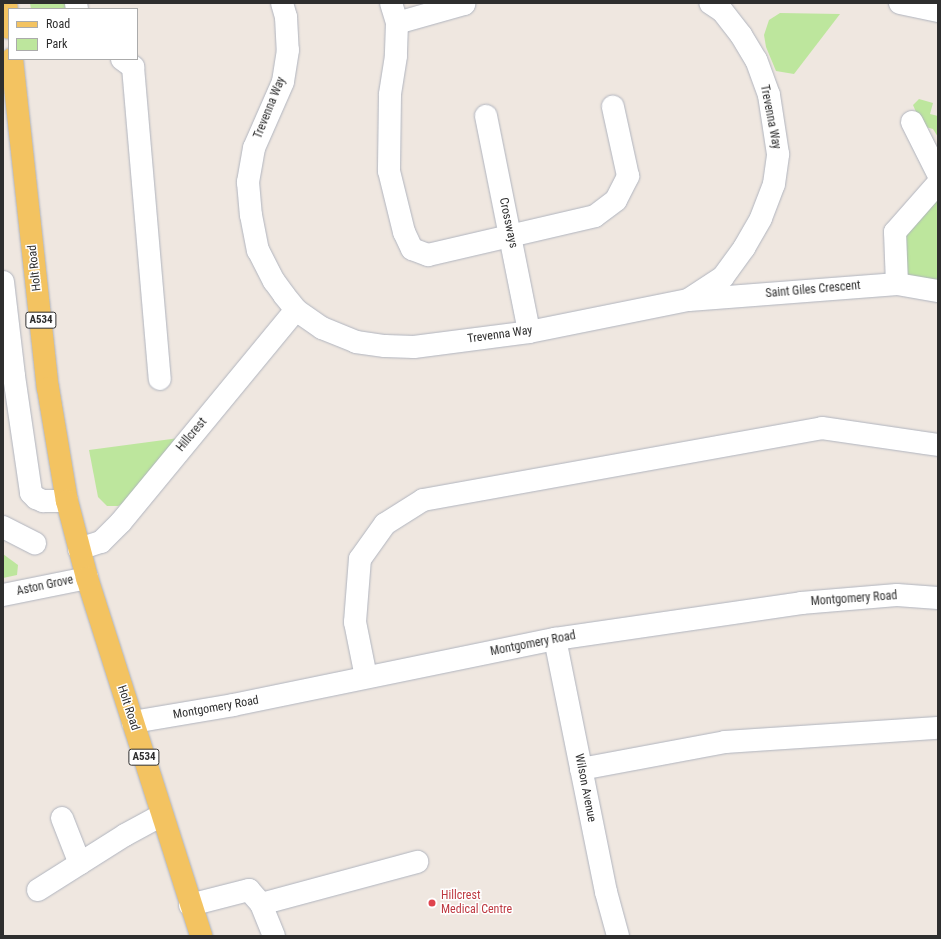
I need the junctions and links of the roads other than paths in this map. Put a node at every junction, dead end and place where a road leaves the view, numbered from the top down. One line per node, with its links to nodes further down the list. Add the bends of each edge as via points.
1 (6, 3): 8 (main road)
2 (282, 3): 21 (street, Trevenna Way, via 286,17 288,50 283,82 254,148 248,182 258,250 274,281)
3 (464, 3): 7 (street)
4 (710, 3): 20 (street, Trevenna Way, via 722,11 756,60 769,96 778,154 774,184 761,218 744,248 723,277)
5 (900, 3): 6 (street)
6 (938, 11)
7 (394, 13): 16 (street, via 396,56 390,95 389,171 404,232 412,249 428,255)
8 (8, 20)
9 (12, 60): 26 (main road, Holt Road / A534, via 48,388)
10 (124, 60): 24 (street, via 134,67)
11 (613, 107): 16 (street, via 628,176 616,200 595,216)
12 (486, 116): 16 (street, Crossways)
13 (912, 122): 14 (street)
14 (938, 174)
15 (938, 183): 18 (street, via 895,232)
16 (511, 235): 22 (street, Crossways)
17 (3, 282): 23 (street)
18 (897, 284): 19 (street, Saint Giles Crescent); 20 (street, Saint Giles Crescent)
19 (938, 290)
20 (688, 300): 22 (street, Trevenna Way)
21 (296, 310): 22 (street, Trevenna Way, via 322,328 356,342 384,346 414,347); 29 (street, Hillcrest, via 121,522 101,542)
22 (529, 332)
23 (8, 375): 26 (street, via 31,493 43,501)
24 (160, 379)
25 (938, 445): 34 (street, via 822,428 423,500 385,524 360,559 355,622)
26 (67, 501): 29 (main road, Holt Road / A534)
27 (3, 527): 28 (street)
28 (35, 543)
29 (79, 549): 30 (main road, Holt Road / A534)
30 (87, 578): 31 (street, Aston Grove); 35 (main road, Holt Road / A534)
31 (3, 595)
32 (938, 598): 33 (street, Montgomery Road, via 897,595 801,603)
33 (555, 640): 34 (street, Montgomery Road); 37 (street, Wilson Avenue)
34 (366, 677): 35 (street, Montgomery Road, via 233,705)
35 (133, 722): 38 (main road, Holt Road / A534)
36 (938, 728): 37 (street, via 725,742)
37 (581, 769): 47 (street, Wilson Avenue, via 606,892)
38 (162, 815): 41 (street, via 125,834); 44 (main road, Holt Road / A534)
39 (62, 818): 41 (street)
40 (417, 862): 43 (street)
41 (80, 864): 42 (street)
42 (38, 890)
43 (261, 904): 44 (street, via 249,890); 46 (street)
44 (190, 905): 45 (main road, Holt Road / A534)
45 (201, 936)
46 (274, 936)
47 (618, 936)

